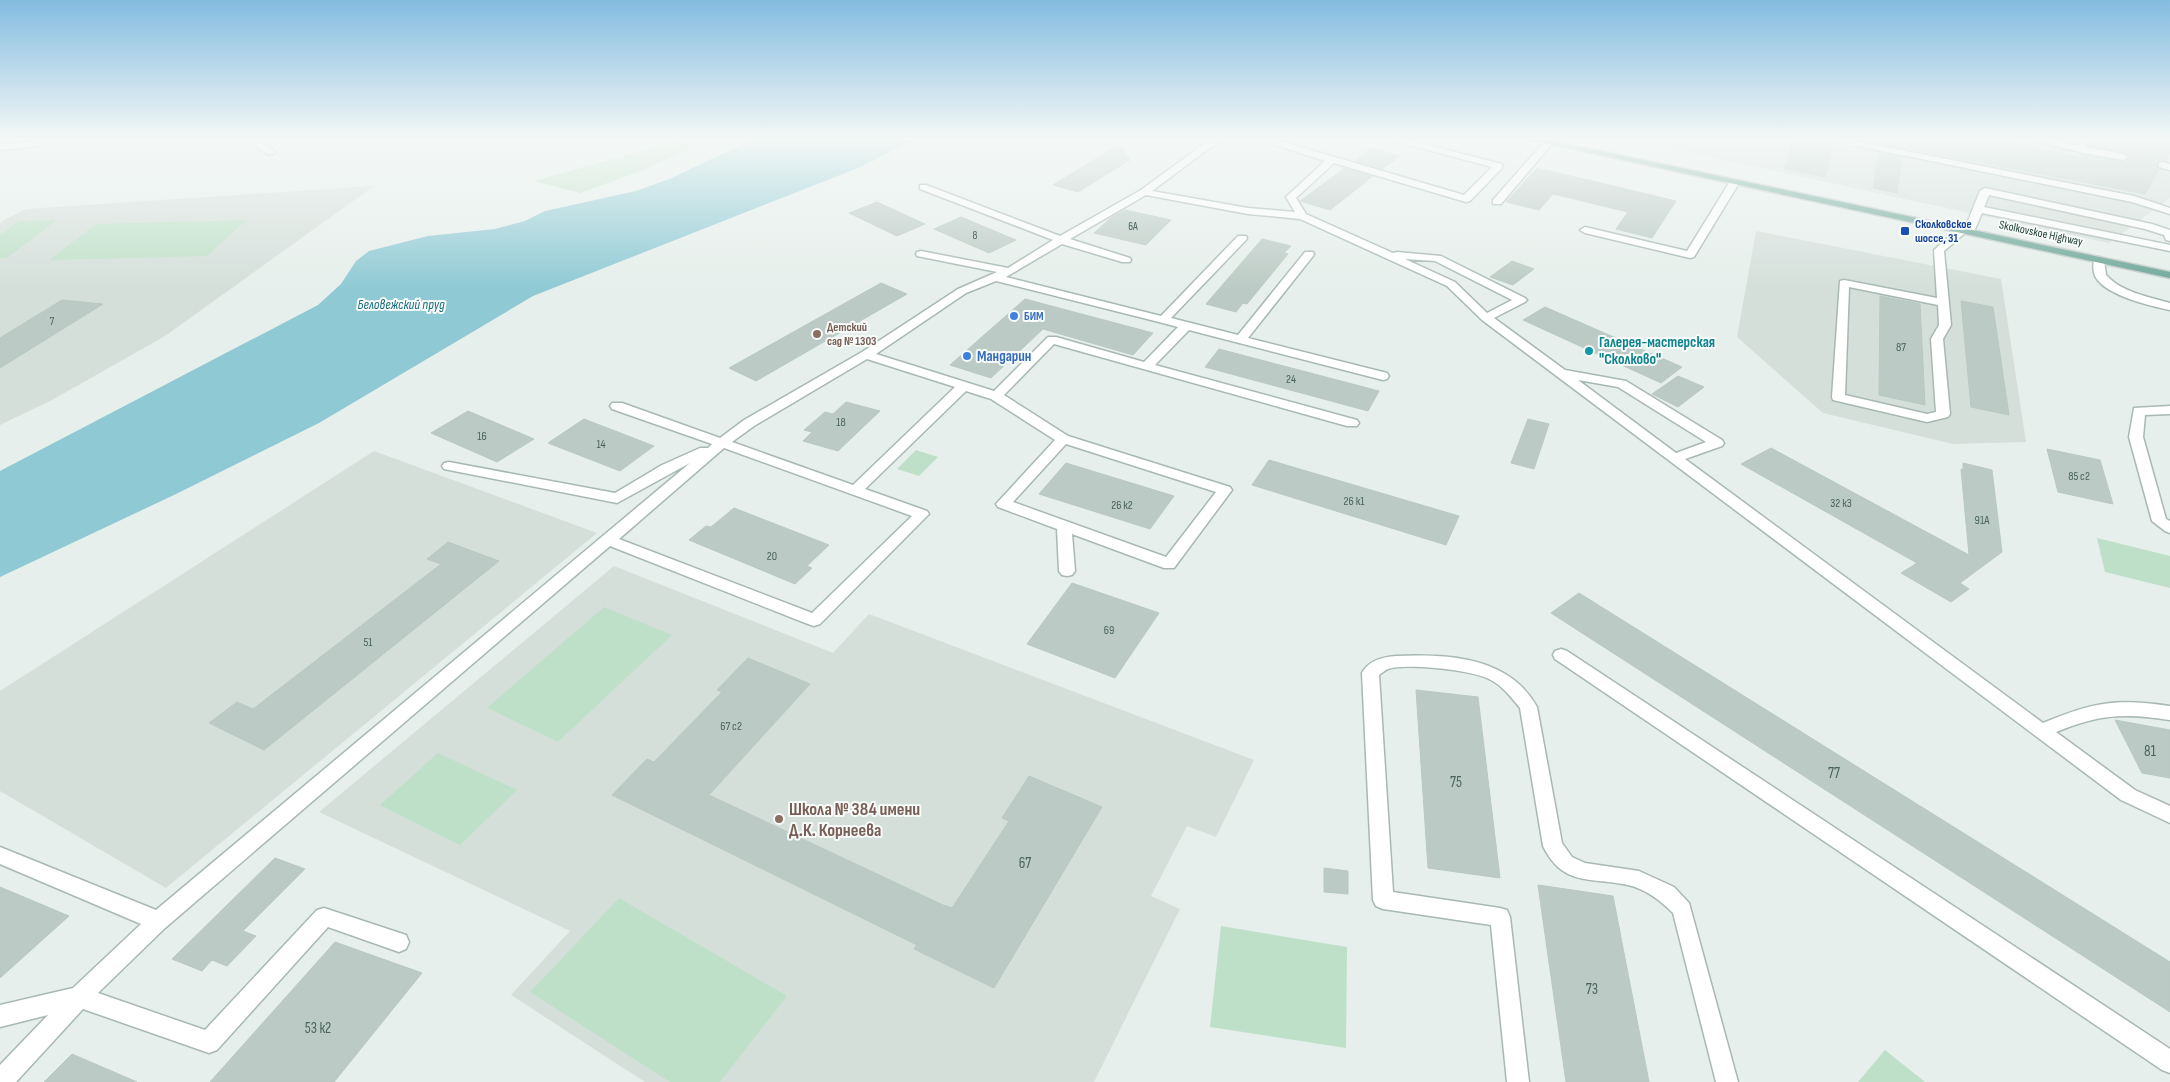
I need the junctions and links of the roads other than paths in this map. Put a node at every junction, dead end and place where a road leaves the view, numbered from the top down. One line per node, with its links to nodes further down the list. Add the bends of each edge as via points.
1 (927, 188): 20 (lane)
2 (1149, 188): 11 (lane)
3 (1300, 188): 15 (lane, via 1291,197)
4 (1431, 188): 5 (lane, via 1466,199)
5 (1477, 188)
6 (1510, 188): 12 (lane)
7 (1731, 188): 17 (lane, via 1690,255)
8 (1762, 188): 16 (main road, Skolkovskoe Highway)
9 (1782, 188): 16 (main road, Skolkovskoe Highway)
10 (2080, 188): 14 (lane)
11 (1144, 192): 15 (lane, via 1248,211); 20 (lane)
12 (1497, 202)
13 (1978, 209): 16 (lane); 19 (lane, via 1985,192 2148,226 2168,232); 21 (lane)
14 (2170, 210)
15 (1302, 216): 24 (lane)
16 (1967, 229): 26 (main road, Skolkovskoe Highway); 27 (main road, Skolkovskoe Highway); 31 (lane, via 1939,250)
17 (1585, 230)
18 (1242, 238): 34 (lane)
19 (2170, 238)
20 (1061, 240): 25 (lane); 28 (lane)
21 (2170, 248)
22 (921, 254): 28 (lane)
23 (1309, 254): 36 (lane)
24 (1387, 255): 33 (lane, via 1451,284); 33 (lane, via 1437,258 1521,300)
25 (1126, 260)
26 (2099, 260): 29 (main road, Skolkovskoe Highway); 32 (lane, via 2099,272 2111,285)
27 (2170, 268)
28 (1010, 271): 30 (lane)
29 (2170, 275)
30 (995, 277): 34 (lane); 37 (lane, via 962,291)
31 (1943, 303): 31 (lane, via 1844,283 1838,397 1927,418 1943,414 1937,338 1945,325)
32 (2170, 307)
33 (1486, 318): 39 (lane)
34 (1163, 320): 35 (lane)
35 (1186, 326): 36 (lane); 38 (lane)
36 (1240, 340): 40 (lane)
37 (866, 355): 41 (lane); 47 (lane, via 749,423)
38 (1147, 366): 42 (lane, via 1052,340); 45 (lane)
39 (1561, 374): 48 (lane); 48 (lane, via 1622,384 1717,443)
40 (1383, 376)
41 (964, 386): 42 (lane); 50 (lane)
42 (996, 396): 46 (lane)
43 (617, 406): 47 (lane)
44 (2170, 410): 52 (lane, via 2138,411 2136,436 2159,521)
45 (1352, 423)
46 (1063, 439): 51 (lane, via 1003,504); 51 (lane, via 1225,490 1169,564)
47 (722, 443): 49 (lane, via 667,468 617,498); 50 (lane); 53 (lane)
48 (1674, 458): 57 (lane)
49 (449, 466)
50 (856, 490): 53 (lane, via 922,514 814,620)
51 (1064, 526): 54 (lane)
52 (2170, 528)
53 (608, 540): 60 (lane)
54 (1067, 571)
55 (1561, 656): 64 (lane)
56 (2170, 714): 57 (lane, via 2108,709)
57 (2041, 731): 58 (lane, via 2128,794)
58 (2170, 815)
59 (0, 855): 60 (lane)
60 (158, 922): 62 (lane)
61 (399, 942): 62 (lane, via 324,917 209,1042)
62 (79, 997): 63 (lane); 65 (lane)
63 (0, 1016)
64 (2170, 1062)
65 (0, 1082)
66 (1518, 1082): 67 (lane, via 1500,917 1383,900 1370,673 1384,663 1414,661 1493,673 1516,689 1528,707 1553,846 1565,863 1584,871 1632,878 1667,893 1682,909)
67 (1727, 1082)

